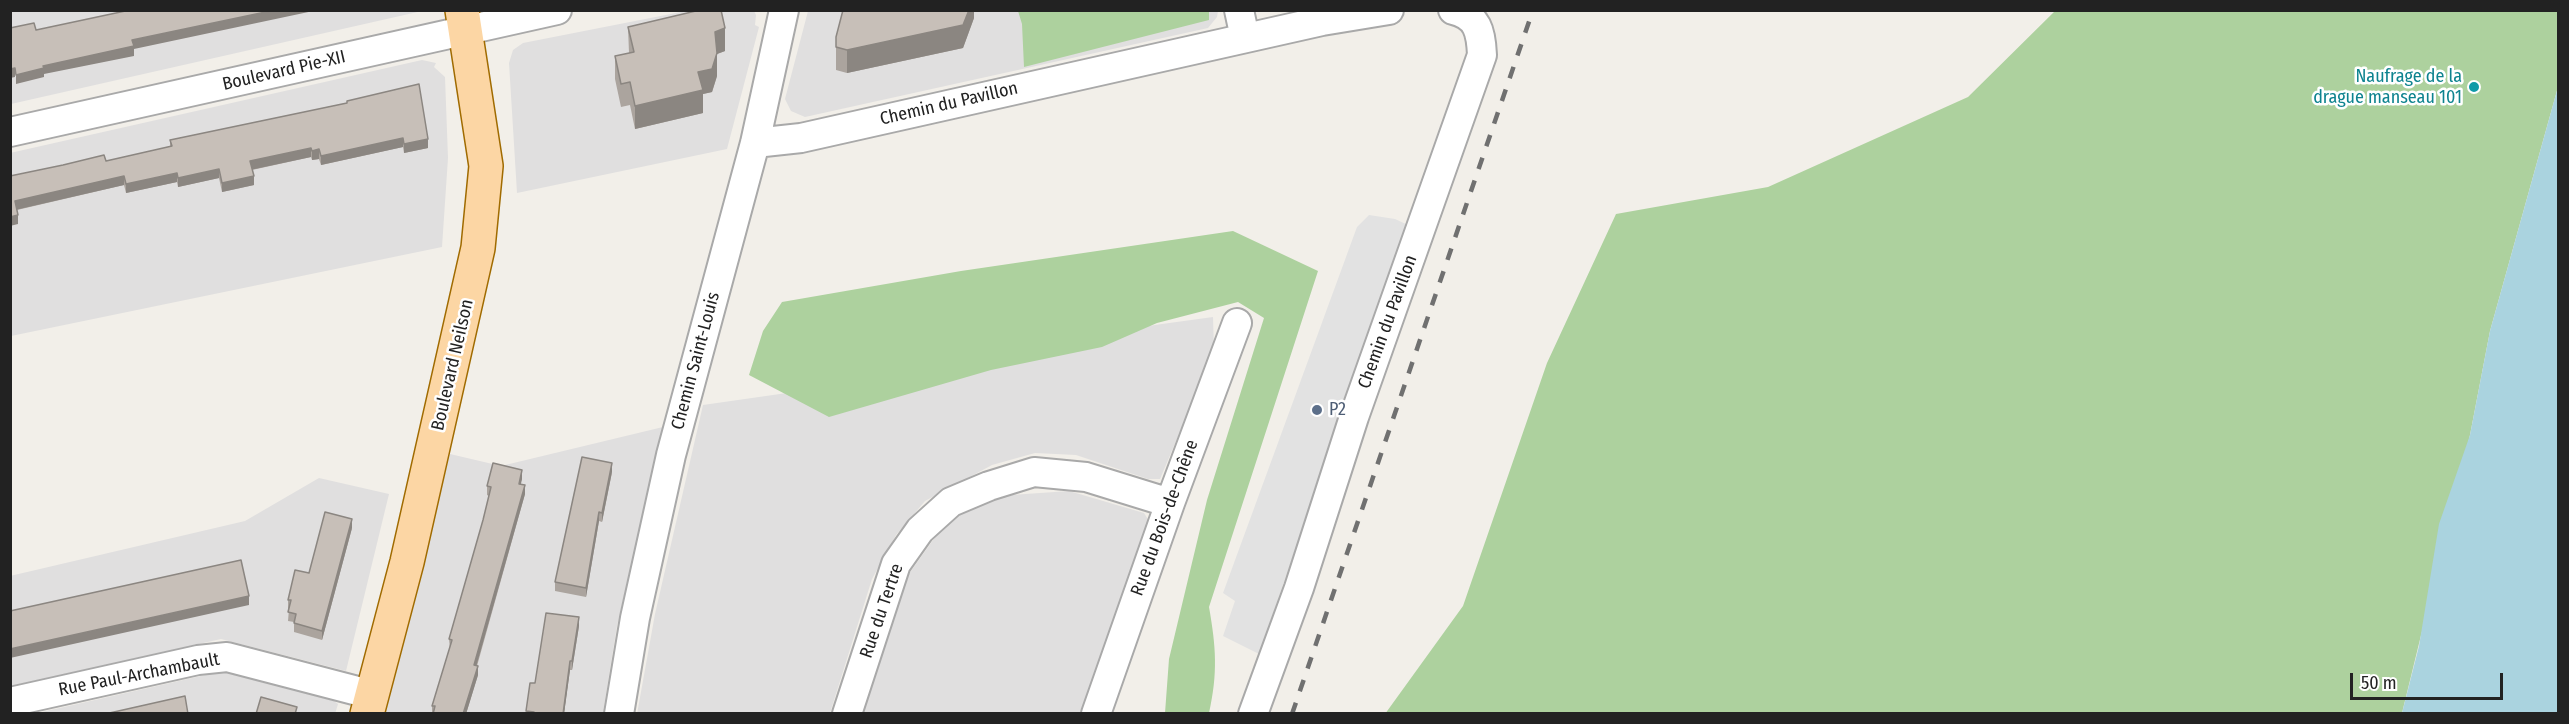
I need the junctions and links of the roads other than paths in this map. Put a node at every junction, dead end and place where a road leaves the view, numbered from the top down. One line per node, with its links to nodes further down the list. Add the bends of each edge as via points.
1 (557, 10): 5 (street, Boulevard Pie-XII)
2 (784, 10): 8 (street, Chemin Saint-Louis)
3 (1389, 10): 6 (street, Chemin du Pavillon, via 1322,21)
4 (1453, 10): 16 (street, Chemin du Pavillon, via 1473,20 1481,32 1482,55)
5 (465, 20): 7 (street, Boulevard Pie-XII); 12 (main road, Boulevard Neilson, via 486,166 478,248 447,394)
6 (1242, 24): 8 (street, Chemin du Pavillon, via 801,138)
7 (10, 132)
8 (755, 143): 13 (street, Chemin Saint-Louis, via 671,455 635,618)
9 (1237, 323): 10 (street, Rue du Bois-de-Chêne)
10 (1170, 503): 14 (street, Rue du Tertre, via 1086,477 1034,472 951,502 920,530 896,564); 15 (street, Rue du Bois-de-Chêne)
11 (10, 702): 12 (street, Rue Paul-Archambault, via 227,657)
12 (370, 705)
13 (619, 714)
14 (847, 714)
15 (1096, 714)
16 (1253, 714)

